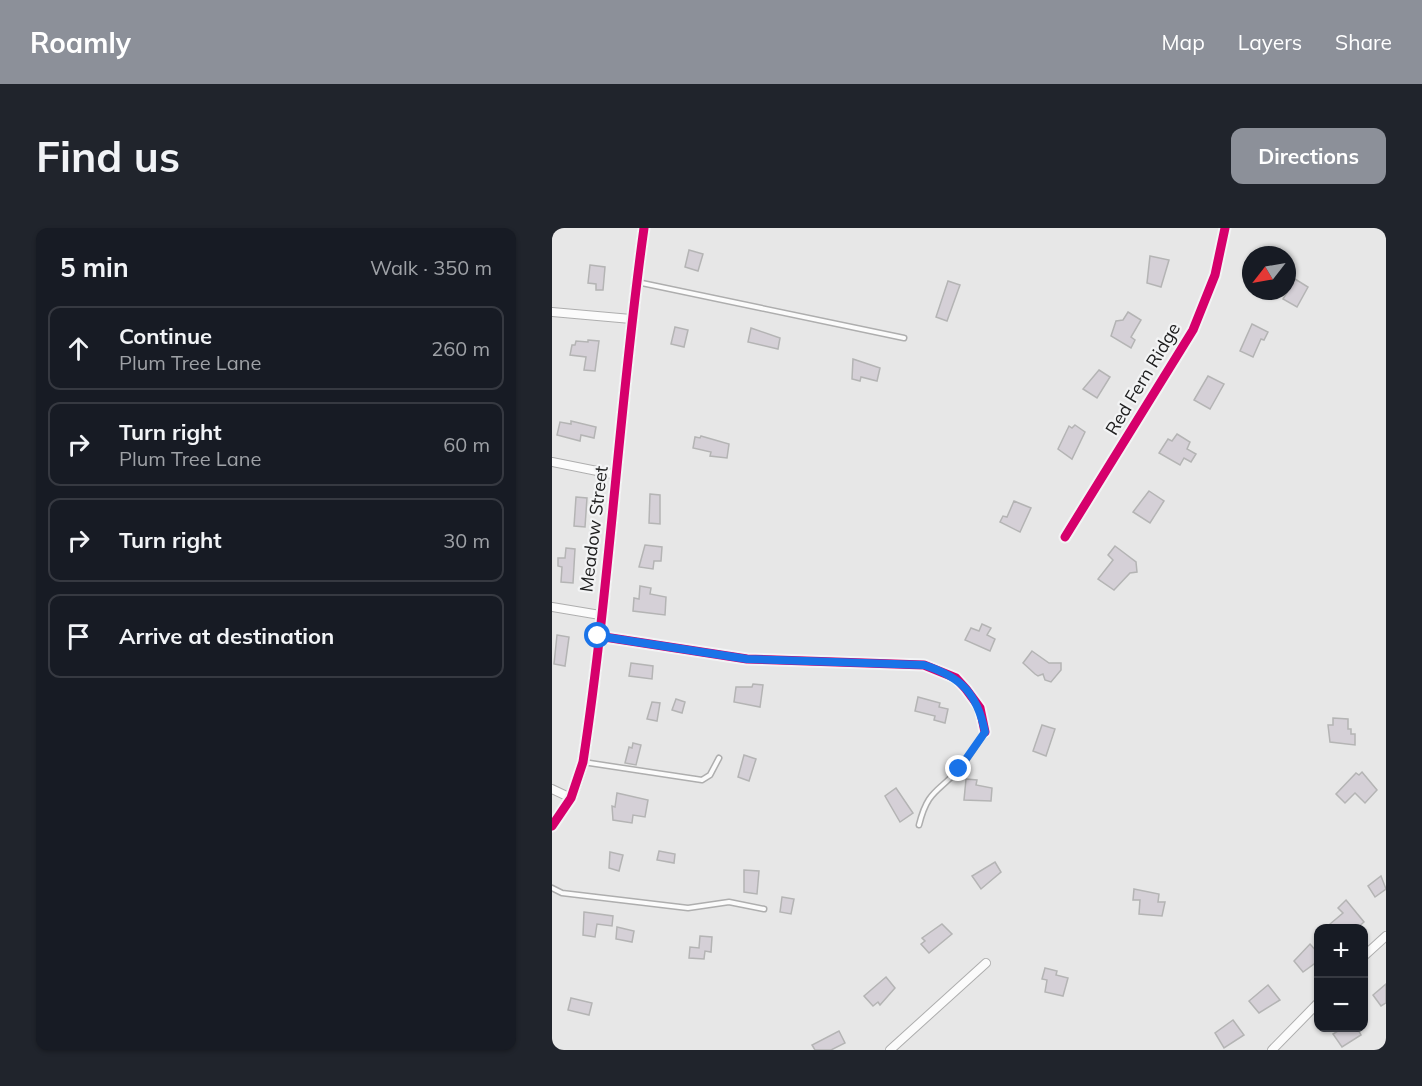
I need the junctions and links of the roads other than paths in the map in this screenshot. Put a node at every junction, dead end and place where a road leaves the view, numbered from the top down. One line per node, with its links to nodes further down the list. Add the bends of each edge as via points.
1 (644, 228): 3 (street, Meadow Street)
2 (1225, 228): 9 (street, Red Fern Ridge, via 1215,275 1193,330)
3 (637, 282): 5 (street, Meadow Street); 6 (lane)
4 (552, 312): 5 (street)
5 (631, 320): 8 (street, Meadow Street)
6 (904, 338)
7 (552, 462): 8 (street)
8 (617, 475): 11 (street, Meadow Street)
9 (1065, 537)
10 (552, 607): 11 (street)
11 (600, 615): 12 (street, Meadow Street)
12 (598, 636): 13 (street, via 747,659 924,665 956,678 980,708); 15 (street, Meadow Street)
13 (985, 732): 18 (lane, via 959,769 924,803)
14 (719, 758): 15 (lane, via 710,775 702,780)
15 (583, 762): 17 (street, Meadow Street)
16 (552, 789): 17 (street)
17 (571, 798): 19 (street, Meadow Street)
18 (920, 825)
19 (552, 826)
20 (552, 888): 21 (lane, via 562,893 688,908 729,902)
21 (764, 909)
22 (1386, 936): 23 (street)
23 (1368, 952)
24 (986, 963): 26 (street)
25 (1314, 1007): 27 (street)
26 (890, 1050)
27 (1272, 1050)

